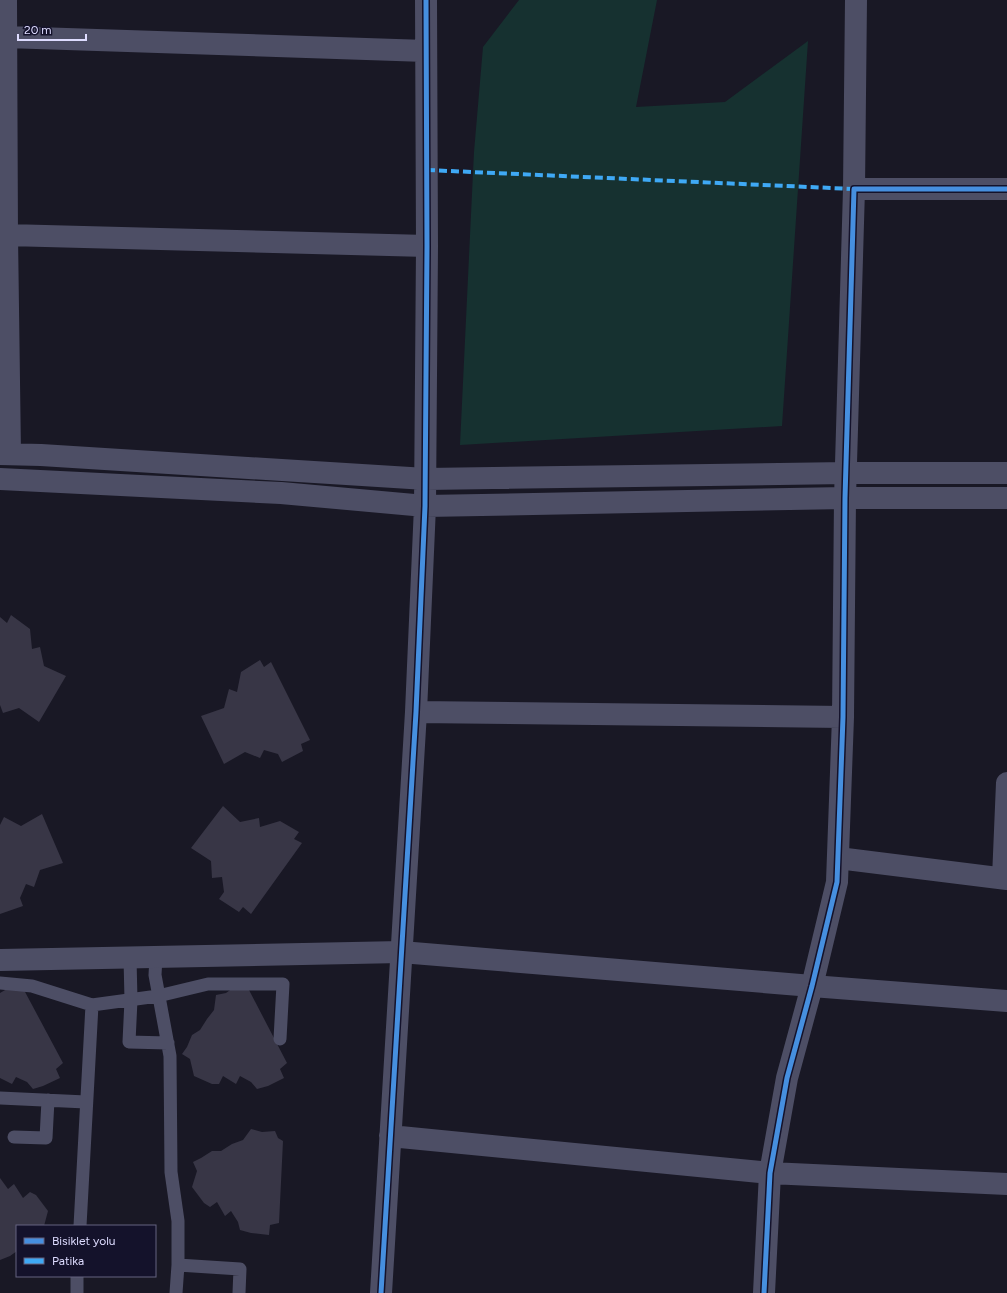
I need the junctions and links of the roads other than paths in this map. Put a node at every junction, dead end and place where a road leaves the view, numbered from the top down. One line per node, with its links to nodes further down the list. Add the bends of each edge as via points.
1 (6, 0): 4 (street)
2 (426, 0): 5 (street)
3 (856, 0): 6 (street)
4 (6, 37): 5 (street); 8 (street)
5 (426, 51): 9 (street)
6 (854, 189): 7 (street); 11 (street)
7 (1007, 189)
8 (7, 235): 9 (street); 10 (street)
9 (427, 246): 14 (street)
10 (5, 454): 14 (street)
11 (846, 473): 12 (street); 14 (street); 15 (street)
12 (1007, 473)
13 (0, 479): 17 (street, via 281,493)
14 (426, 479): 17 (street)
15 (845, 498): 16 (street); 17 (street); 19 (street)
16 (1007, 498)
17 (425, 506): 18 (street)
18 (416, 712): 19 (street); 23 (street)
19 (843, 717): 21 (street)
20 (1007, 783): 22 (street)
21 (838, 858): 22 (street); 28 (street, via 837,882)
22 (1005, 878)
23 (401, 952): 24 (street); 28 (street); 38 (street)
24 (156, 957): 25 (street); 29 (lane)
25 (130, 958): 26 (street); 30 (lane)
26 (0, 960)
27 (0, 983): 32 (lane, via 32,986)
28 (812, 986): 31 (street); 40 (street, via 787,1078)
29 (158, 996): 30 (lane); 33 (lane, via 208,984 283,984); 34 (lane)
30 (131, 1000): 32 (lane); 34 (lane, via 129,1042)
31 (1007, 1000)
32 (92, 1005): 37 (lane)
33 (280, 1040)
34 (168, 1043): 43 (lane, via 171,1172 178,1221)
35 (0, 1098): 36 (lane)
36 (48, 1100): 37 (lane); 39 (lane, via 46,1138)
37 (86, 1102): 42 (lane)
38 (390, 1136): 40 (street); 48 (street)
39 (14, 1137)
40 (770, 1172): 41 (street); 49 (street)
41 (1007, 1184)
42 (80, 1225)
43 (178, 1265): 46 (lane); 47 (lane, via 240,1269)
44 (77, 1277): 45 (lane)
45 (77, 1293)
46 (176, 1293)
47 (239, 1293)
48 (381, 1293)
49 (764, 1293)

